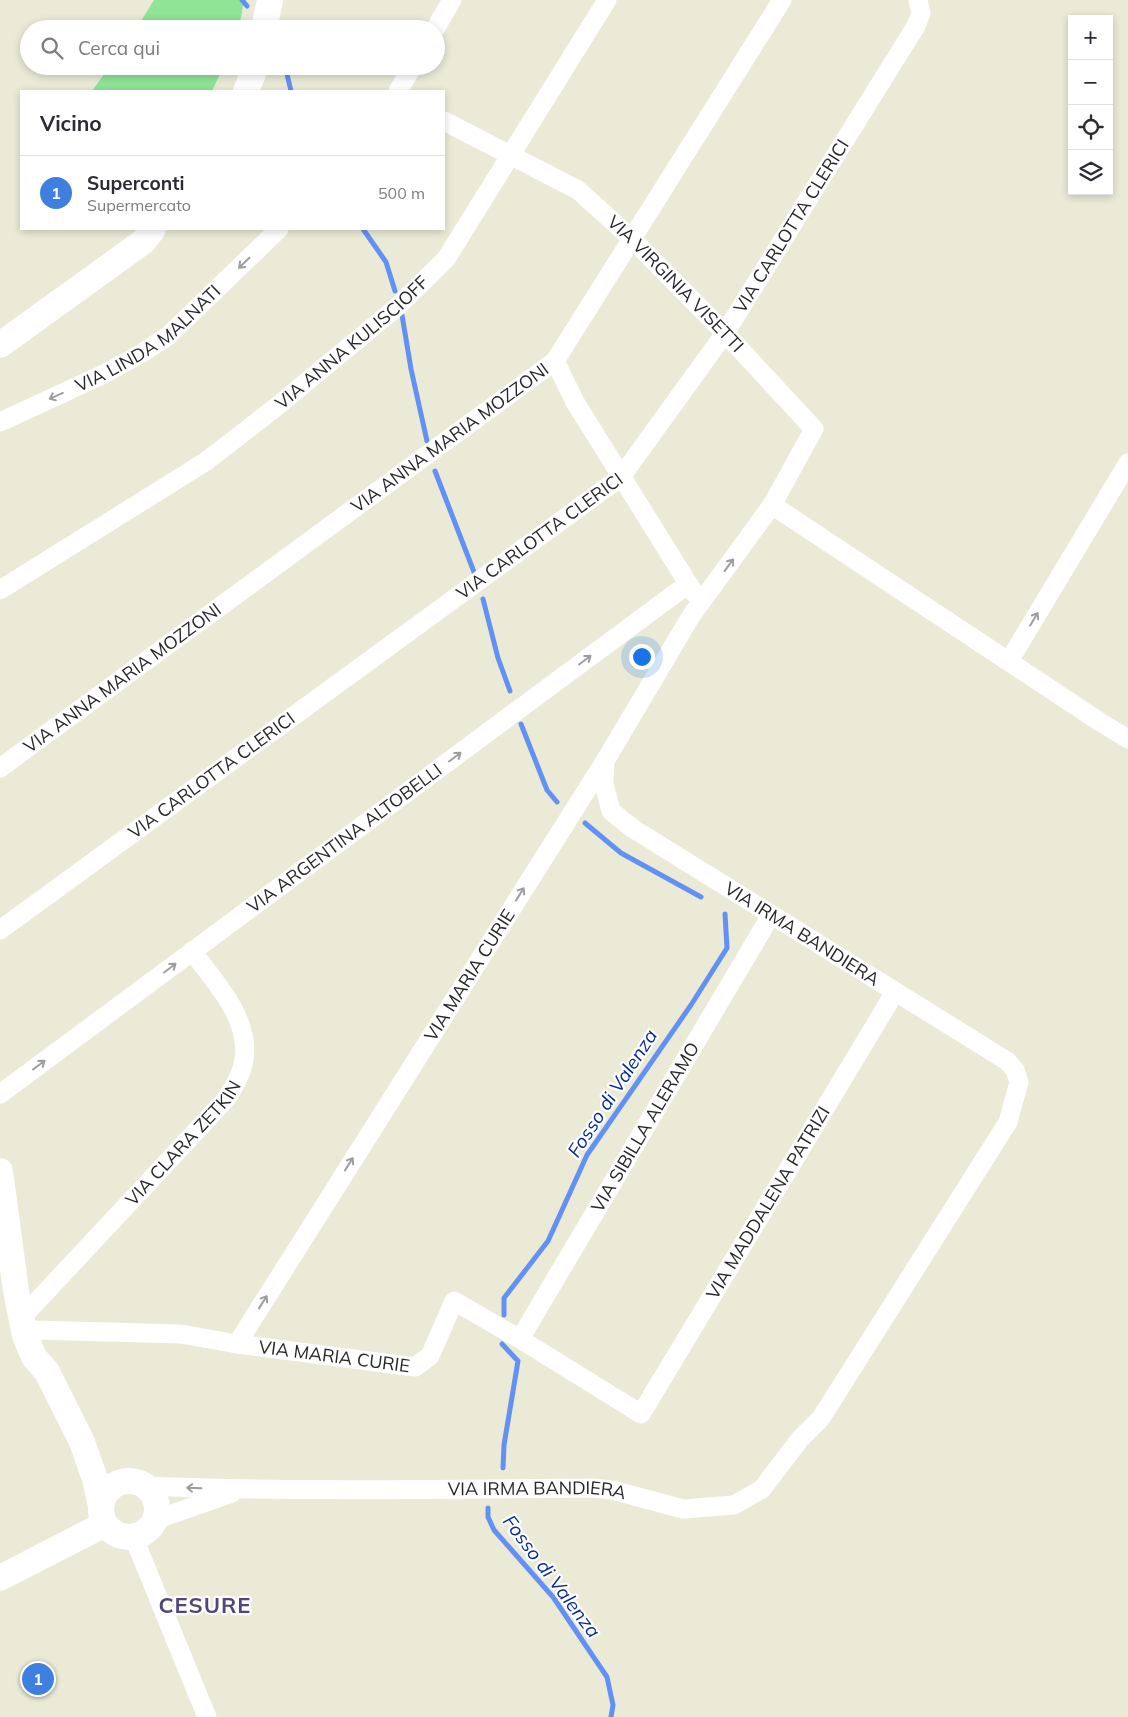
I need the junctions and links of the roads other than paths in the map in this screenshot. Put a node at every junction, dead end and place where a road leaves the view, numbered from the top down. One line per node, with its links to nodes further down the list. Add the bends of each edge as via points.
1 (270, 0): 6 (street)
2 (452, 0): 7 (street)
3 (607, 0): 13 (street, VIA ANNA KULISCIOFF)
4 (782, 0): 16 (street, VIA ANNA MARIA MOZZONI)
5 (918, 0): 18 (street, VIA CARLOTTA CLERICI, via 921,13 916,26)
6 (266, 20)
7 (440, 20)
8 (252, 75): 10 (street)
9 (408, 75): 11 (street)
10 (246, 90)
11 (399, 90)
12 (445, 122): 13 (street, VIA VIRGINIA VISETTI)
13 (511, 156): 16 (street, VIA VIRGINIA VISETTI, via 578,190); 26 (street, VIA ANNA KULISCIOFF, via 446,259 397,307 205,462)
14 (152, 230): 17 (street, via 144,241)
15 (278, 230): 21 (street, VIA LINDA MALNATI, one-way to 21, via 168,336 104,374)
16 (632, 239): 18 (street, VIA VIRGINIA VISETTI); 20 (street, VIA ANNA MARIA MOZZONI)
17 (10, 333): 19 (street)
18 (725, 333): 23 (street, VIA CARLOTTA CLERICI); 24 (street, VIA VIRGINIA VISETTI, via 814,429)
19 (0, 345)
20 (554, 361): 23 (street); 31 (street, VIA ANNA MARIA MOZZONI)
21 (0, 422)
22 (1128, 464): 28 (street, one-way to 22)
23 (621, 477): 25 (street); 33 (street, VIA CARLOTTA CLERICI)
24 (772, 505): 27 (street, VIA VIRGINIA VISETTI, one-way to 24); 28 (street)
25 (688, 584): 27 (street); 34 (street, VIA ARGENTINA ALTOBELLI, one-way to 25)
26 (0, 590)
27 (700, 604): 30 (street, VIA MARIA CURIE)
28 (1009, 661): 29 (street)
29 (1128, 739)
30 (605, 760): 32 (street, VIA IRMA BANDIERA, via 604,784 611,811 632,828); 40 (street, VIA MARIA CURIE, one-way to 30)
31 (0, 768)
32 (771, 914): 35 (street, VIA IRMA BANDIERA); 39 (street, VIA SIBILLA ALERAMO)
33 (0, 930)
34 (192, 951): 36 (street, VIA ARGENTINA ALTOBELLI, one-way to 34); 38 (street, VIA CLARA ZETKIN, via 237,1017 243,1035 244,1058 240,1074 227,1098)
35 (895, 992): 39 (street, VIA MADDALENA PATRIZI, via 641,1414); 44 (street, VIA IRMA BANDIERA, via 1007,1061 1019,1082 1016,1094 996,1116 810,1411 800,1440 762,1489 734,1505 683,1509 593,1488)
36 (0, 1094)
37 (0, 1171): 38 (street)
38 (26, 1311): 40 (street, VIA MARIA CURIE); 41 (street); 41 (street, via 25,1336 34,1357)
39 (520, 1339): 40 (street, VIA MARIA CURIE, via 454,1301 430,1356 416,1367)
40 (237, 1344)
41 (47, 1372): 42 (street)
42 (82, 1442): 43 (street, via 106,1467); 45 (street)
43 (136, 1483): 44 (street, VIA IRMA BANDIERA, one-way to 43); 45 (street, via 116,1484 108,1489 103,1497); 46 (street, via 152,1493 157,1511)
44 (242, 1490): 46 (street, VIA IRMA BANDIERA)
45 (103, 1515): 47 (street, via 118,1535); 48 (street)
46 (155, 1520): 47 (street, via 142,1534)
47 (133, 1536): 49 (street)
48 (0, 1578)
49 (207, 1717)

